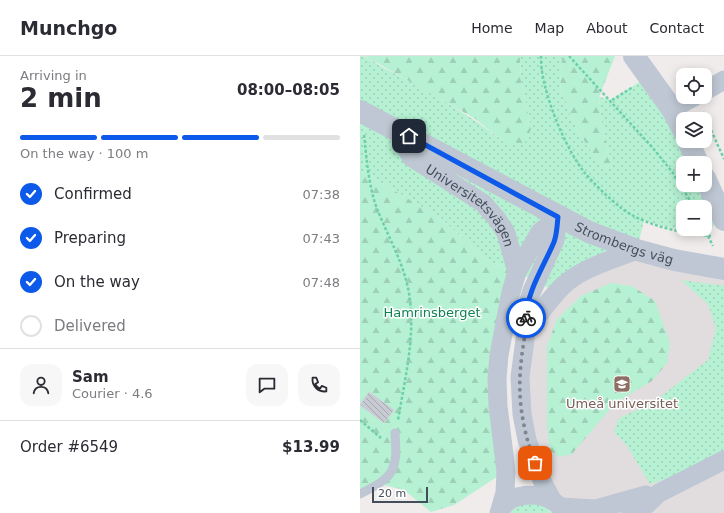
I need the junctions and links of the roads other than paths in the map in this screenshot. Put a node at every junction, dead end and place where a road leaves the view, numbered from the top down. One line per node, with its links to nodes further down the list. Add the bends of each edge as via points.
1 (634, 56): 5 (street)
2 (724, 80): 3 (street)
3 (712, 87)
4 (698, 104): 5 (street)
5 (672, 109): 7 (street)
6 (360, 111): 8 (street, Strombergs väg)
7 (676, 117)
8 (396, 129): 10 (street, Strombergs väg); 14 (street, Universitetsvägen, via 411,157 477,200 497,219 506,233)
9 (709, 192): 11 (street)
10 (558, 217): 12 (street, Strombergs väg); 14 (street, Universitetsvägen, via 540,232); 15 (street, via 555,240 526,309)
11 (718, 228)
12 (637, 250): 13 (street, Strombergs väg); 15 (street, via 589,268 567,283 556,292)
13 (724, 269)
14 (517, 272): 21 (street, Universitetsvägen, via 502,336 497,379 506,471 505,493)
15 (526, 332): 20 (street, via 520,377 522,414 529,446 542,483)
16 (395, 433): 19 (lane, via 397,451 394,468 380,484)
17 (724, 460): 18 (street)
18 (659, 493): 20 (street, via 596,509); 22 (street, via 645,506)
19 (360, 494)
20 (559, 507): 21 (street, via 541,496 529,494 512,499)
21 (499, 511)
22 (630, 513)

